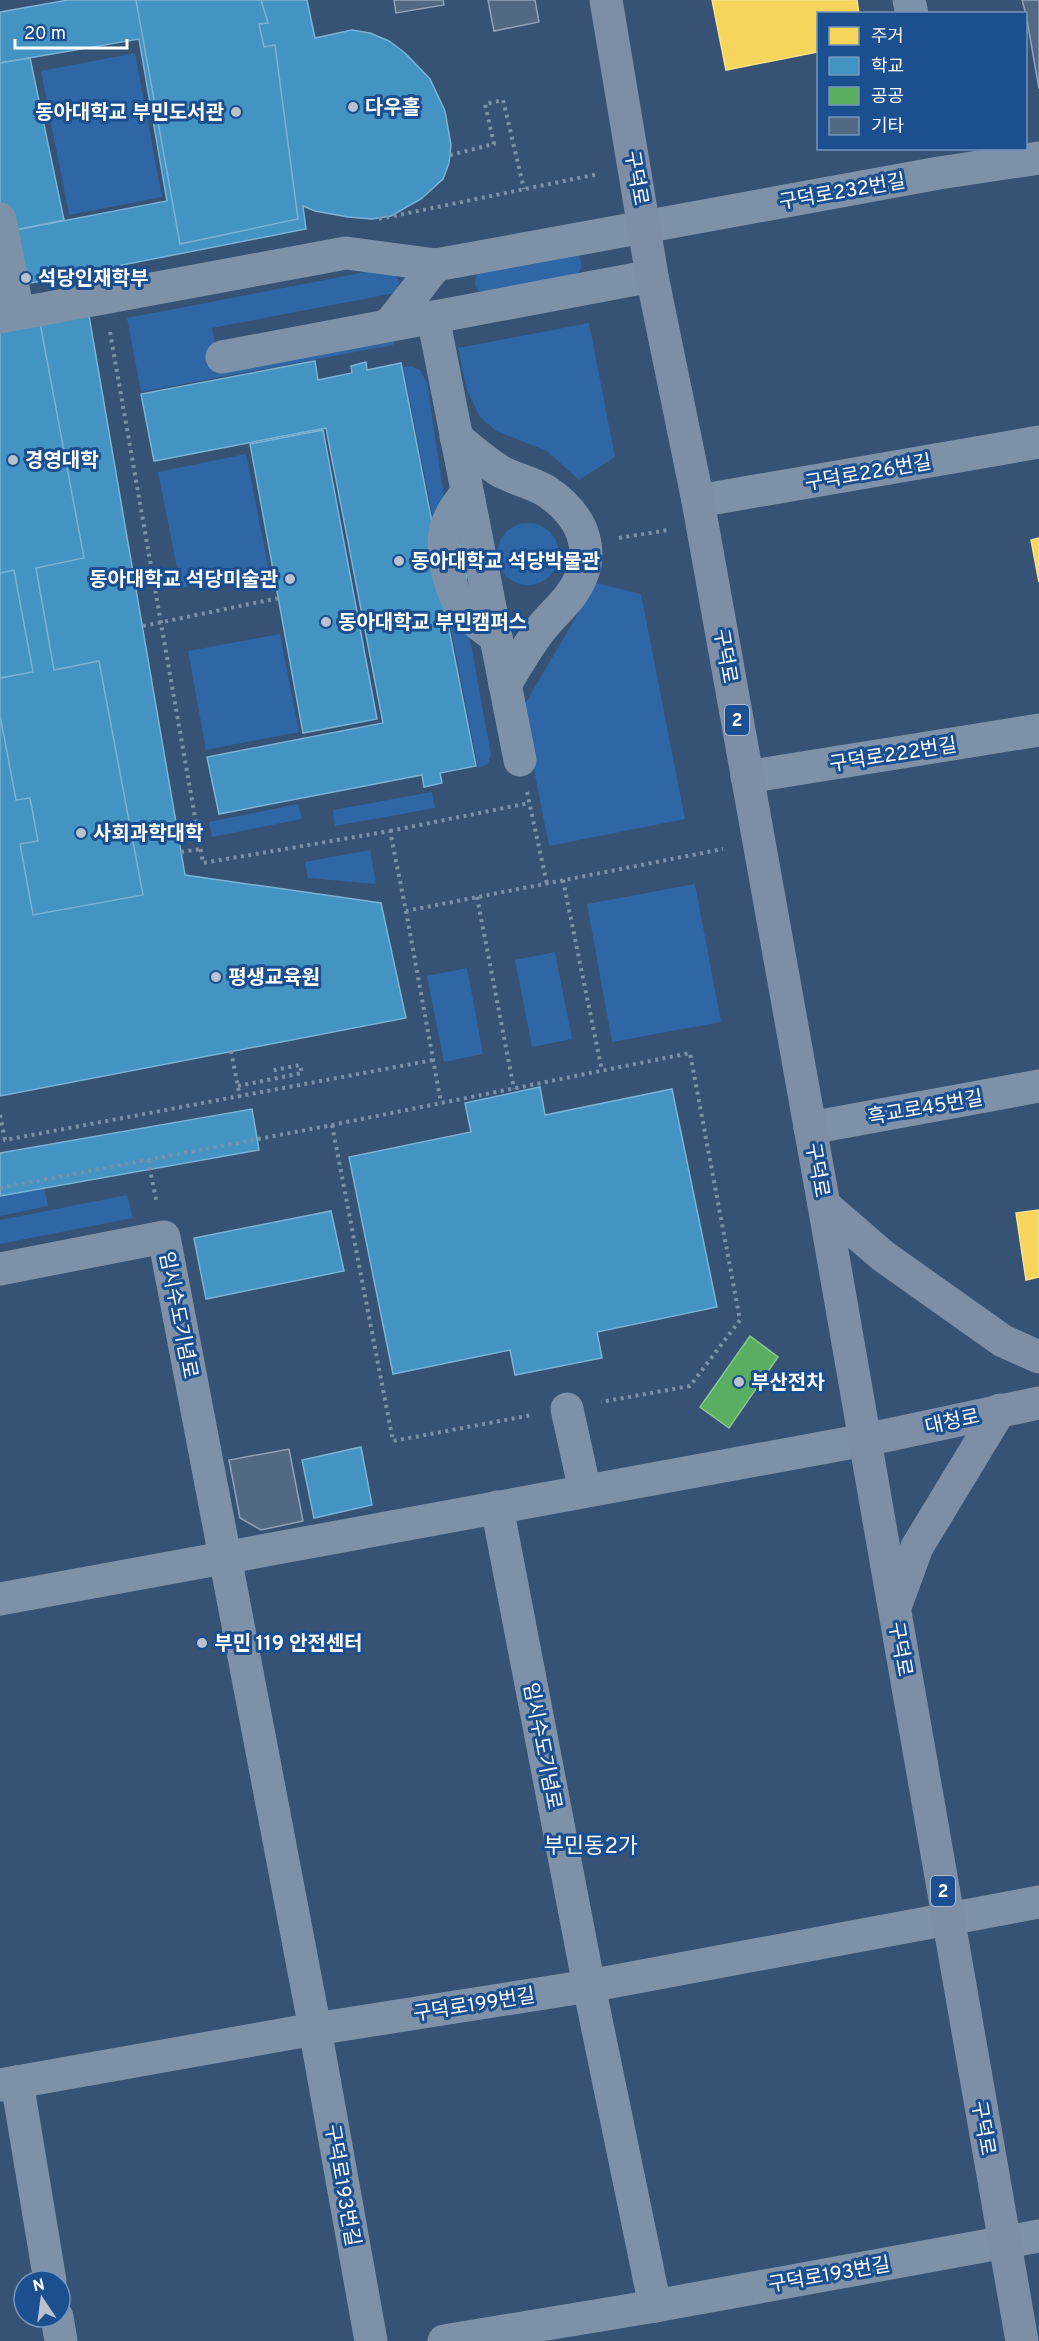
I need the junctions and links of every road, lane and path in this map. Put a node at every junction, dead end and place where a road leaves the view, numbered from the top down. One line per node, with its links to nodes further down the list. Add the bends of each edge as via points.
1 (606, 0): 5 (main road, 구덕로 / 2)
2 (450, 155): 6 (path, via 494,144 485,104 503,99)
3 (1039, 158): 4 (street, 구덕로232번길)
4 (937, 161): 9 (street, 구덕로232번길)
5 (635, 166): 6 (path); 9 (main road, 구덕로 / 2)
6 (524, 189): 8 (path)
7 (0, 219): 13 (street)
8 (376, 220)
9 (645, 227): 10 (street, 구덕로232번길); 11 (main road, 구덕로 / 2)
10 (436, 265): 12 (street, 구덕로232번길, via 346,253); 15 (street)
11 (652, 276): 14 (street); 19 (main road, 구덕로 / 2)
12 (104, 297): 13 (street, 구덕로232번길); 22 (path)
13 (9, 315)
14 (433, 317): 15 (street); 17 (street)
15 (389, 326): 16 (street)
16 (222, 357)
17 (456, 437): 20 (street, via 502,472 534,484 561,503 572,513); 24 (street)
18 (1039, 442): 19 (street, 구덕로226번길)
19 (700, 512): 20 (path); 27 (main road, 구덕로 / 2)
20 (586, 544): 24 (street, via 585,568 578,584 539,631)
21 (279, 598): 22 (path)
22 (161, 622): 23 (path); 31 (path)
23 (143, 626)
24 (505, 685): 26 (street)
25 (1039, 730): 27 (street, 구덕로222번길)
26 (520, 760): 28 (path)
27 (747, 777): 30 (main road, 구덕로 / 2)
28 (529, 803): 29 (path); 34 (path)
29 (390, 831): 31 (path, via 203,863); 36 (path)
30 (759, 843): 33 (path); 48 (main road, 구덕로 / 2)
31 (200, 849): 32 (path)
32 (181, 852)
33 (563, 880): 34 (path); 40 (path)
34 (547, 884): 35 (path)
35 (477, 897): 36 (path); 43 (path)
36 (406, 910): 38 (path)
37 (231, 1051): 41 (path)
38 (433, 1060): 44 (path); 45 (path)
39 (270, 1071): 41 (path, via 300,1065 302,1073)
40 (603, 1071): 43 (path); 56 (path, via 690,1053 740,1320 690,1386)
41 (238, 1086): 44 (path)
42 (1039, 1086): 48 (street, 흑교로45번길)
43 (513, 1089): 45 (path)
44 (240, 1097): 46 (path, via 4,1140)
45 (441, 1103): 47 (path)
46 (0, 1115)
47 (332, 1125): 49 (path); 56 (path, via 393,1441)
48 (810, 1128): 51 (main road, 구덕로 / 2)
49 (148, 1160): 50 (path); 52 (path)
50 (0, 1188)
51 (825, 1205): 54 (main road, via 884,1256 994,1334); 58 (main road, 구덕로 / 2)
52 (164, 1237): 53 (street, 임시수도기념로); 61 (street, 임시수도기념로)
53 (0, 1269)
54 (1039, 1357)
55 (1039, 1403): 57 (main road, 대청로)
56 (567, 1409): 59 (street)
57 (1000, 1410): 58 (main road, 대청로); 63 (main road, via 917,1547)
58 (865, 1440): 59 (street); 63 (main road, 구덕로 / 2)
59 (585, 1491): 60 (street)
60 (497, 1507): 61 (street); 66 (street, 임시수도기념로)
61 (226, 1557): 62 (street); 67 (street, 임시수도기념로)
62 (0, 1599)
63 (895, 1609): 65 (main road, 구덕로 / 2)
64 (1039, 1902): 65 (street, 구덕로199번길)
65 (947, 1920): 66 (street, 구덕로199번길); 70 (main road, 구덕로 / 2)
66 (588, 1986): 67 (street, 구덕로199번길); 72 (street)
67 (315, 2030): 68 (street, 구덕로199번길); 73 (street, 구덕로193번길)
68 (8, 2084): 71 (street)
69 (1039, 2236): 70 (street, 구덕로193번길)
70 (1004, 2242): 72 (street, 구덕로193번길); 75 (main road, 구덕로 / 2)
71 (48, 2269)
72 (655, 2306): 74 (street, 구덕로193번길)
73 (371, 2341)
74 (444, 2341)
75 (1022, 2341)

